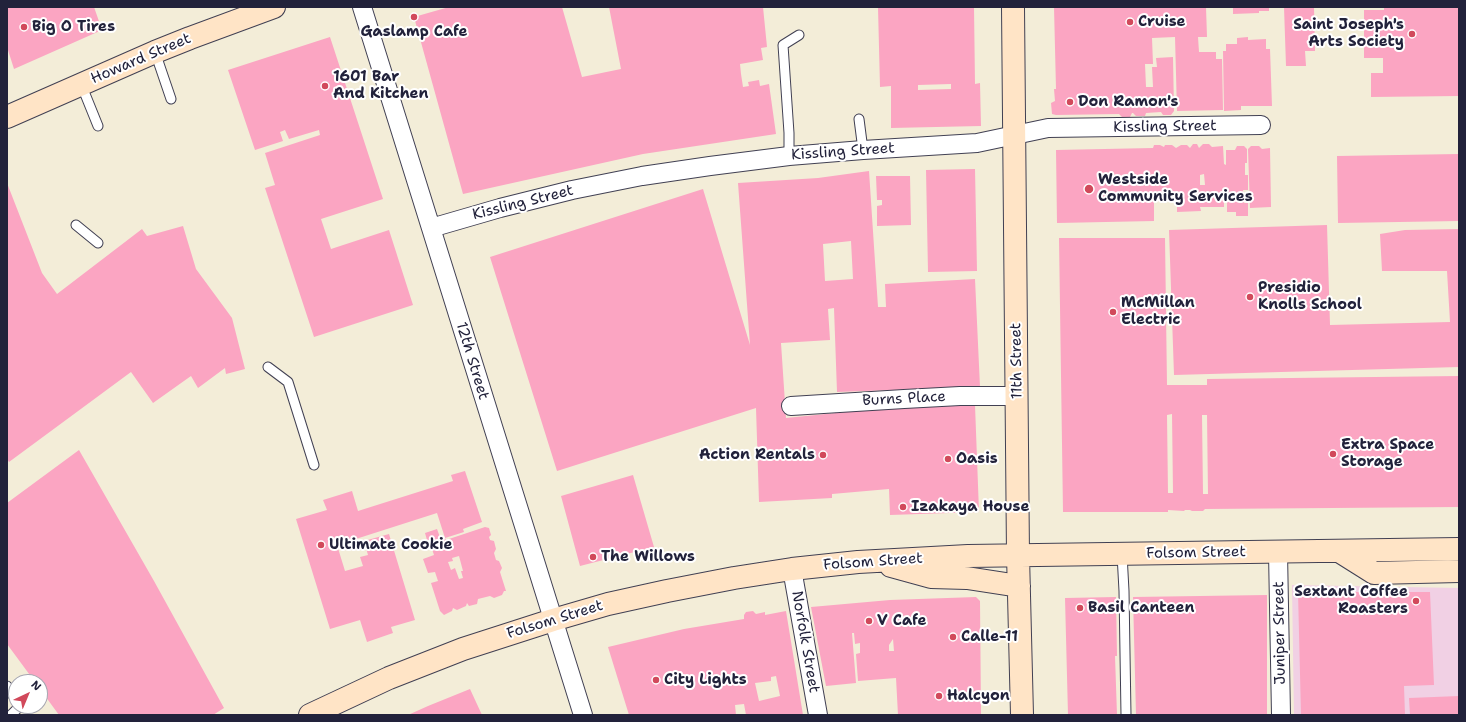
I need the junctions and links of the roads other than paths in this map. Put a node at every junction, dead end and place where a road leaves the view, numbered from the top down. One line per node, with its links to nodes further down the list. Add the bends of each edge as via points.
1 (274, 7): 5 (main road, Howard Street)
2 (362, 7): 16 (street, 12th Street)
3 (1013, 7): 12 (main road, 11th Street)
4 (799, 35): 14 (lane, via 783,45)
5 (155, 52): 6 (main road, Howard Street); 7 (lane)
6 (82, 84): 8 (main road, Howard Street); 10 (lane)
7 (171, 98)
8 (8, 118)
9 (859, 119): 13 (lane)
10 (98, 126)
11 (1261, 126): 12 (street, Kissling Street, via 1048,128)
12 (1014, 136): 13 (street, Kissling Street, via 977,144); 19 (main road, 11th Street)
13 (863, 150): 14 (street, Kissling Street)
14 (789, 156): 16 (street, Kissling Street, via 642,176 500,208)
15 (76, 225): 17 (lane)
16 (431, 228): 31 (street, 12th Street)
17 (98, 243)
18 (268, 367): 21 (lane, via 288,382)
19 (1017, 396): 20 (street, Burns Place); 26 (main road, 11th Street)
20 (791, 406)
21 (314, 465)
22 (1459, 549): 23 (main road, Folsom Street)
23 (1339, 551): 24 (main road, Folsom Street); 29 (main road, via 1374,573)
24 (1278, 552): 25 (main road, Folsom Street); 37 (street, Juniper Street)
25 (1122, 554): 26 (main road, Folsom Street); 36 (lane)
26 (1018, 555): 27 (main road, Folsom Street); 30 (main road, 11th Street)
27 (870, 561): 28 (main road, Folsom Street); 30 (main road, via 931,577 967,578)
28 (792, 569): 31 (main road, Folsom Street, via 667,591); 34 (street, Norfolk Street)
29 (1459, 571)
30 (1019, 586): 35 (main road, 11th Street)
31 (553, 620): 32 (main road, Folsom Street, via 463,649 395,675); 33 (street, 12th Street)
32 (310, 715)
33 (583, 715)
34 (818, 715)
35 (1022, 715)
36 (1126, 715)
37 (1281, 715)

